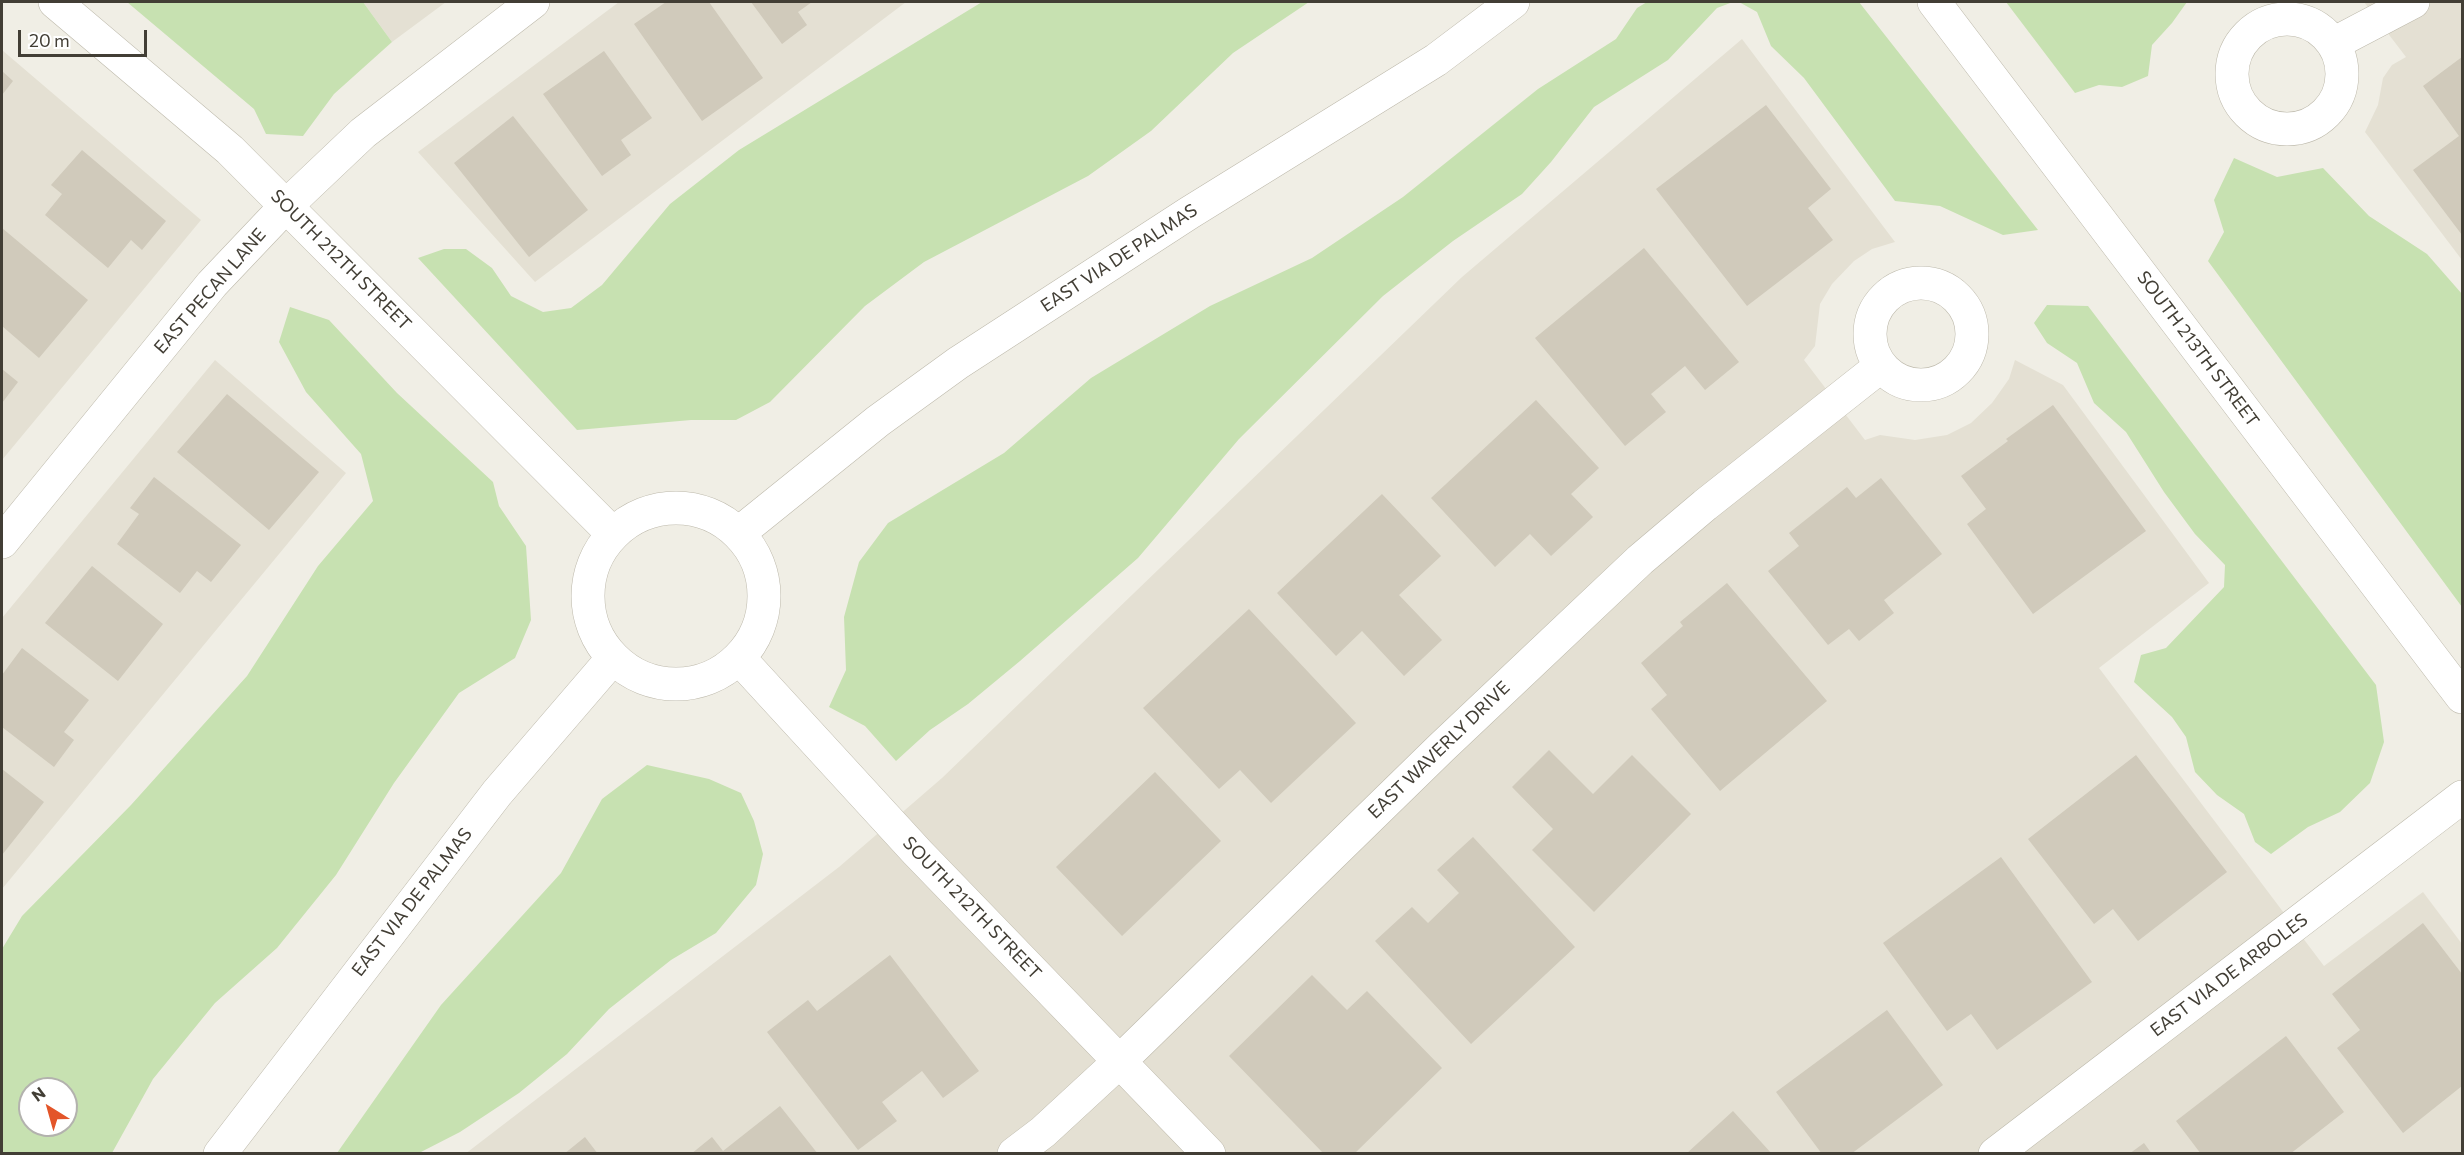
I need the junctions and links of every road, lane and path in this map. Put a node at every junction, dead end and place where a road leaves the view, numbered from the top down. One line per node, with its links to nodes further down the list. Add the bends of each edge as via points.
1 (55, 2): 7 (street, SOUTH 212TH STREET, via 230,150)
2 (533, 2): 7 (street, EAST PECAN LANE, via 363,133)
3 (1513, 2): 9 (street, EAST VIA DE PALMAS, via 1436,60 1189,213 958,363 878,421)
4 (1934, 2): 14 (street, SOUTH 213TH STREET)
5 (2413, 2): 6 (street)
6 (2333, 44)
7 (286, 206): 10 (street, SOUTH 212TH STREET); 11 (street, EAST PECAN LANE, via 212,284)
8 (1881, 366): 16 (street, EAST WAVERLY DRIVE, via 1640,560)
9 (739, 533): 10 (street, via 717,517 691,509 664,508 638,517); 13 (street, via 755,555 763,582 763,609 754,636)
10 (613, 534): 12 (street, via 598,555 589,581 589,609 597,635)
11 (2, 542)
12 (613, 658): 13 (street, via 631,672 675,684 698,681); 17 (street, EAST VIA DE PALMAS, via 497,793)
13 (739, 658): 16 (street, SOUTH 212TH STREET, via 917,852)
14 (2463, 697)
15 (2463, 797): 20 (street, EAST VIA DE ARBOLES)
16 (1120, 1061): 18 (street, EAST WAVERLY DRIVE); 19 (street, SOUTH 212TH STREET)
17 (220, 1154)
18 (1014, 1154)
19 (1209, 1154)
20 (1995, 1154)

